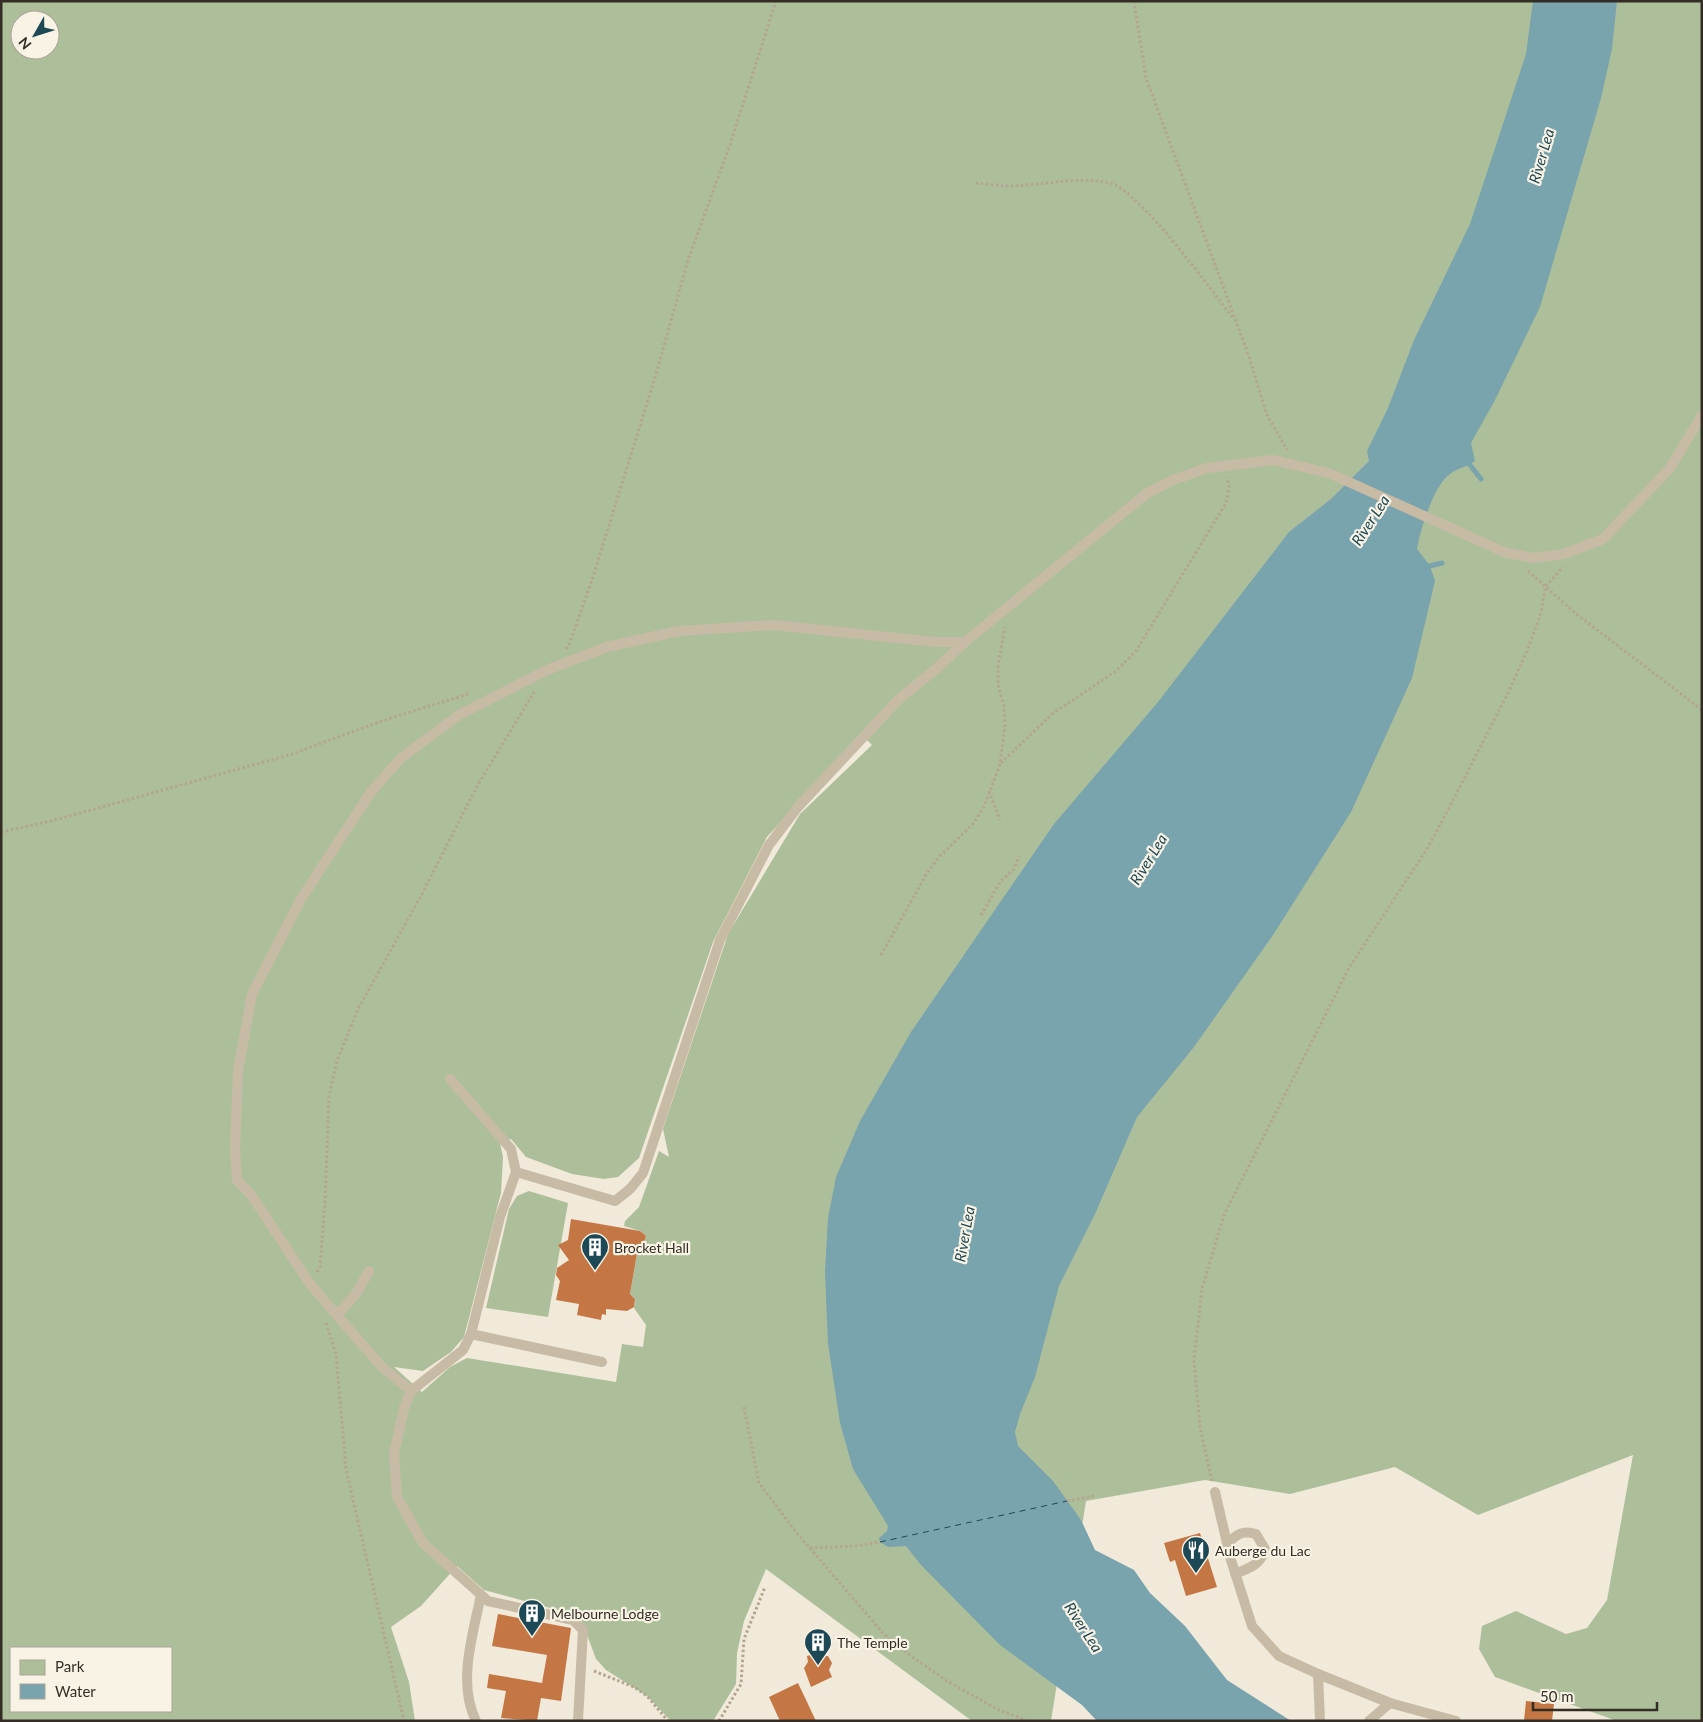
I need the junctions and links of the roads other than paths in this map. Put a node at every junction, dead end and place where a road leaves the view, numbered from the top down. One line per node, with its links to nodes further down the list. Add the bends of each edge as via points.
1 (1702, 415): 2 (lane, via 1670,468 1603,538 1564,554 1533,558 1504,552 1330,473 1273,460 1207,468 1146,494)
2 (964, 642): 4 (lane, via 900,699 798,807 769,845 720,940 642,1173 630,1190 615,1201); 6 (lane, via 773,625 688,630 607,647 547,670 459,715 401,758 371,792 335,846 301,900 252,994 238,1071 237,1180 252,1196 310,1284)
3 (450, 1079): 4 (lane, via 511,1149)
4 (516, 1172): 7 (lane, via 500,1216)
5 (369, 1271): 6 (lane, via 356,1294)
6 (337, 1315): 9 (lane, via 381,1366)
7 (471, 1334): 8 (lane); 9 (lane, via 464,1350)
8 (602, 1362)
9 (411, 1391): 13 (lane, via 394,1454 397,1497 423,1543)
10 (1215, 1492): 11 (lane)
11 (1227, 1544): 12 (lane); 12 (lane, via 1238,1533 1247,1531 1256,1534 1265,1550 1256,1565)
12 (1235, 1574): 14 (lane, via 1252,1626 1279,1656)
13 (481, 1595): 16 (lane, via 468,1672 469,1708); 17 (lane, via 488,1601 573,1620 583,1630)
14 (1318, 1674): 15 (lane); 18 (lane)
15 (1390, 1703): 19 (lane); 20 (lane)
16 (476, 1721)
17 (578, 1721)
18 (1320, 1721)
19 (1369, 1721)
20 (1456, 1721)

